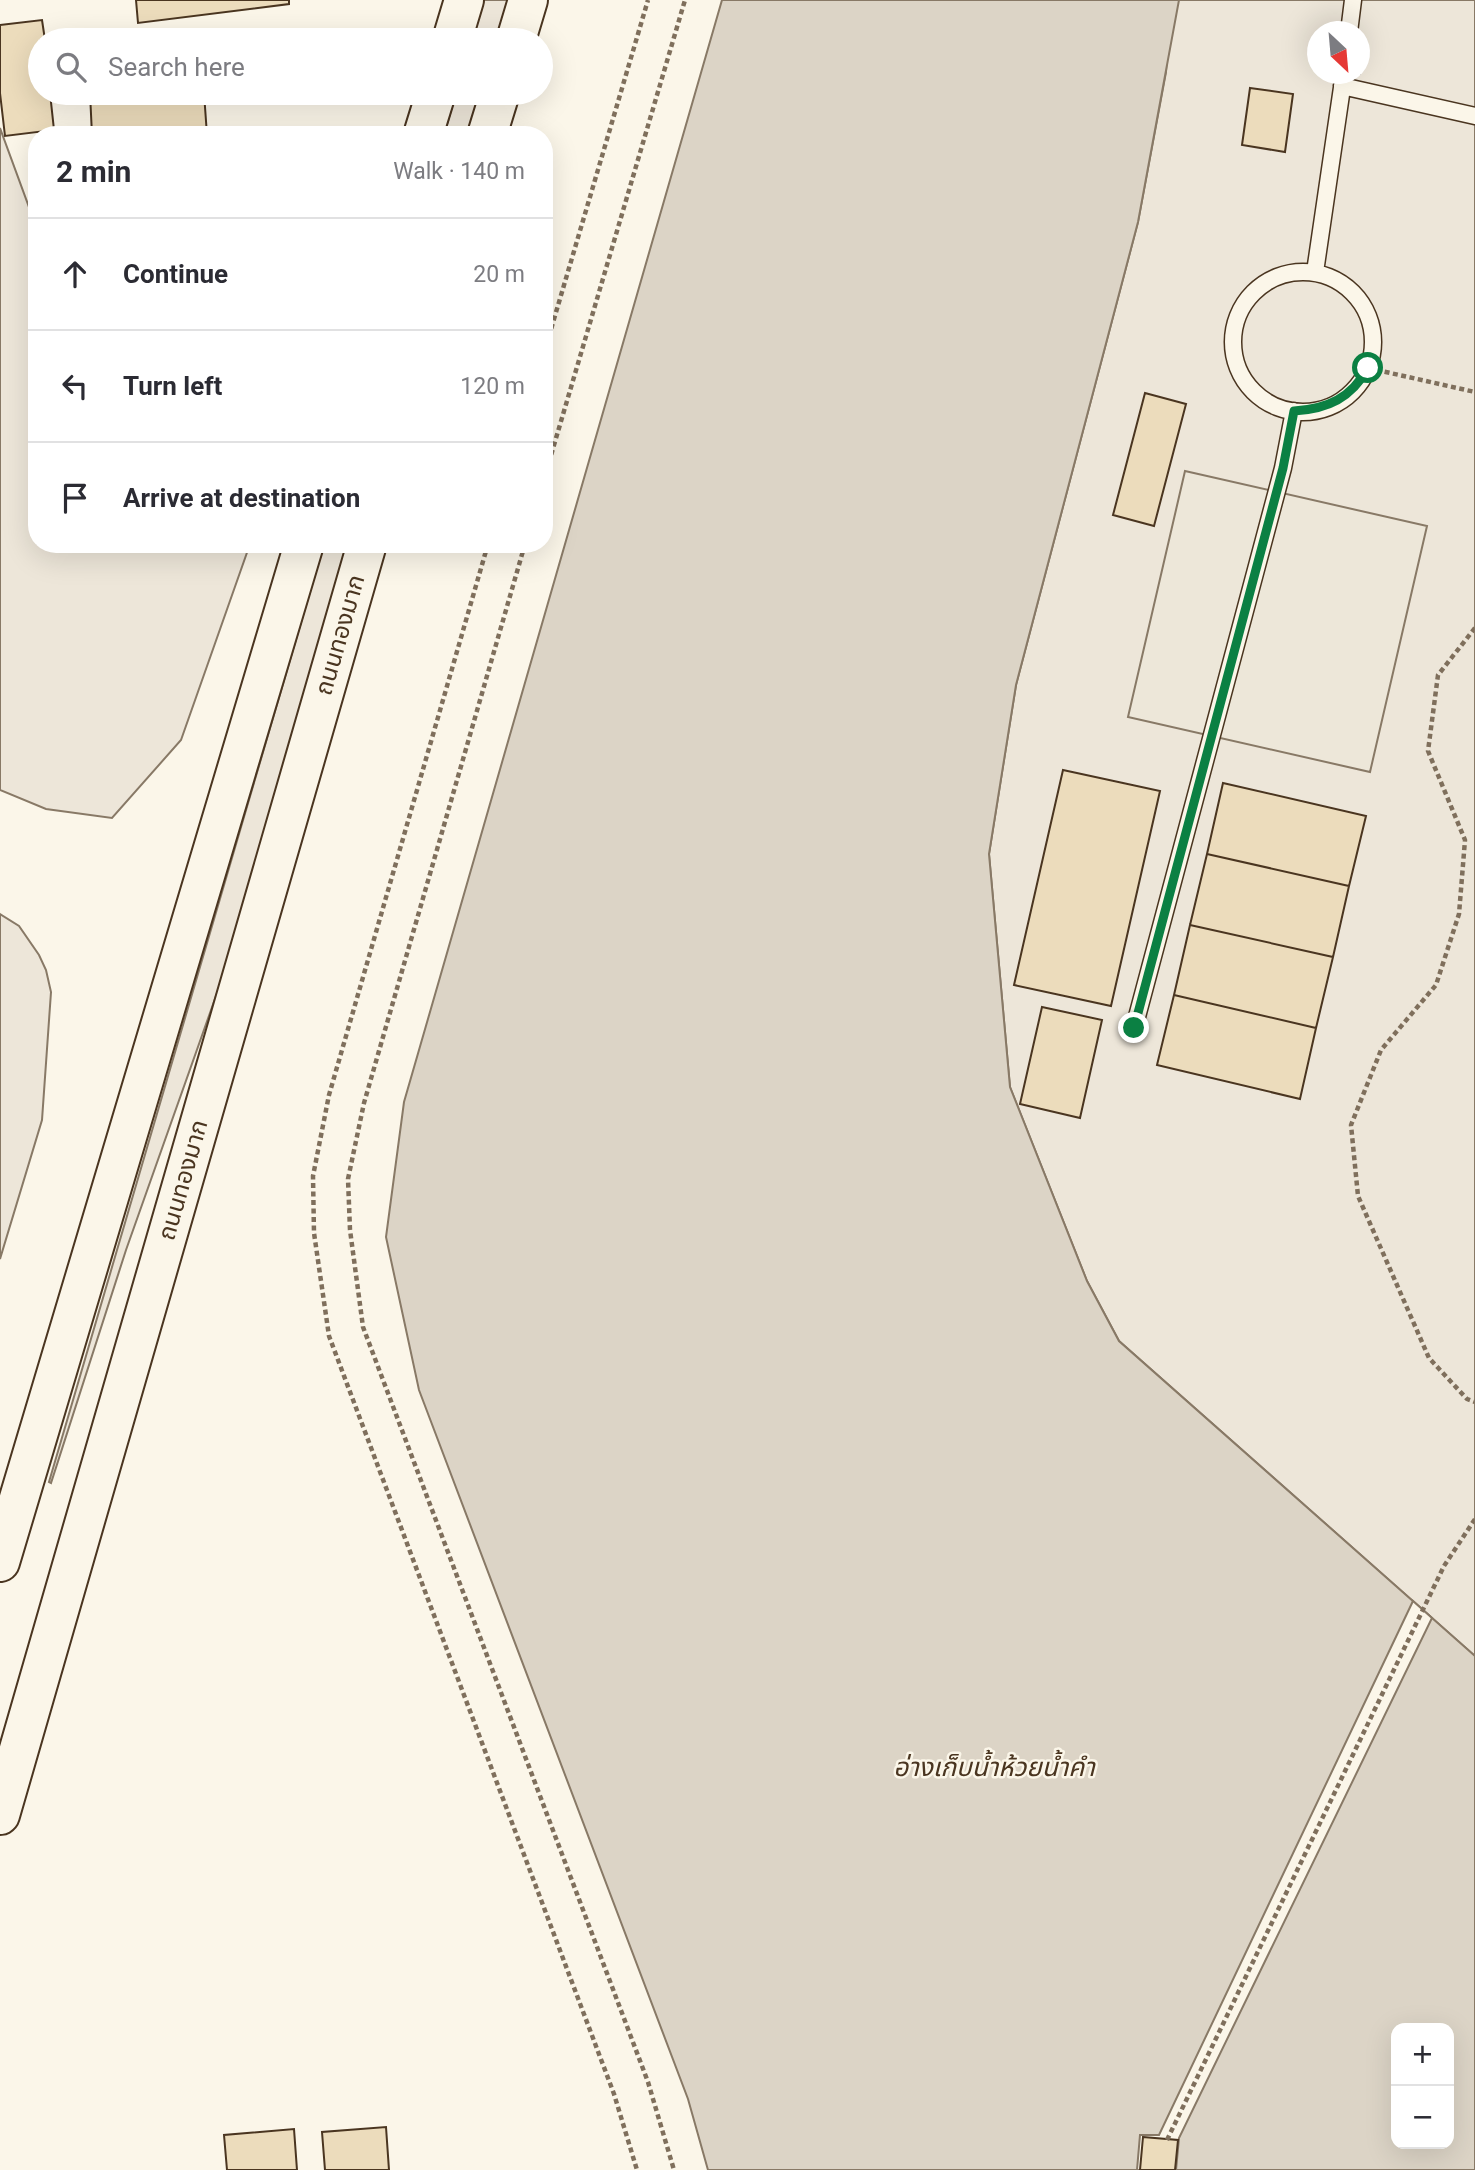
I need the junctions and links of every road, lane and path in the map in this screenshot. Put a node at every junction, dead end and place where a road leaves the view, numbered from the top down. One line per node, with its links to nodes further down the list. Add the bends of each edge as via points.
1 (464, 0): 7 (main road)
2 (528, 0): 8 (main road)
3 (648, 0): 17 (path)
4 (685, 0): 21 (path)
5 (1353, 0): 6 (lane)
6 (1350, 21)
7 (456, 28)
8 (520, 28)
9 (1342, 84): 16 (lane)
10 (1358, 84): 13 (lane)
11 (432, 105): 14 (main road)
12 (496, 105): 15 (main road)
13 (1475, 116)
14 (426, 126)
15 (490, 126)
16 (1315, 272): 18 (lane, via 1338,281 1356,296 1368,316 1373,339); 20 (lane, via 1290,273 1267,281 1248,298 1236,319 1232,344 1237,368 1250,389 1270,404)
17 (553, 322)
18 (1368, 368): 19 (path); 20 (lane, via 1359,384 1340,400 1318,410)
19 (1475, 392)
20 (1294, 411): 27 (lane, via 1283,468)
21 (553, 448)
22 (300, 553): 30 (main road)
23 (364, 553): 31 (main road, ถนนทองมาก)
24 (485, 553): 33 (path, via 329,1094 313,1176 314,1233 329,1336 614,2094)
25 (522, 553): 34 (path, via 364,1103 348,1179 349,1230 363,1326 648,2082)
26 (1475, 628): 28 (path, via 1438,675 1428,751 1465,840 1459,914 1436,985 1381,1051 1350,1125 1358,1196 1429,1359)
27 (1134, 1028)
28 (1475, 1402)
29 (1475, 1520): 32 (path, via 1444,1566)
30 (0, 1562)
31 (0, 1815)
32 (1167, 2140)
33 (637, 2170)
34 (674, 2170)

